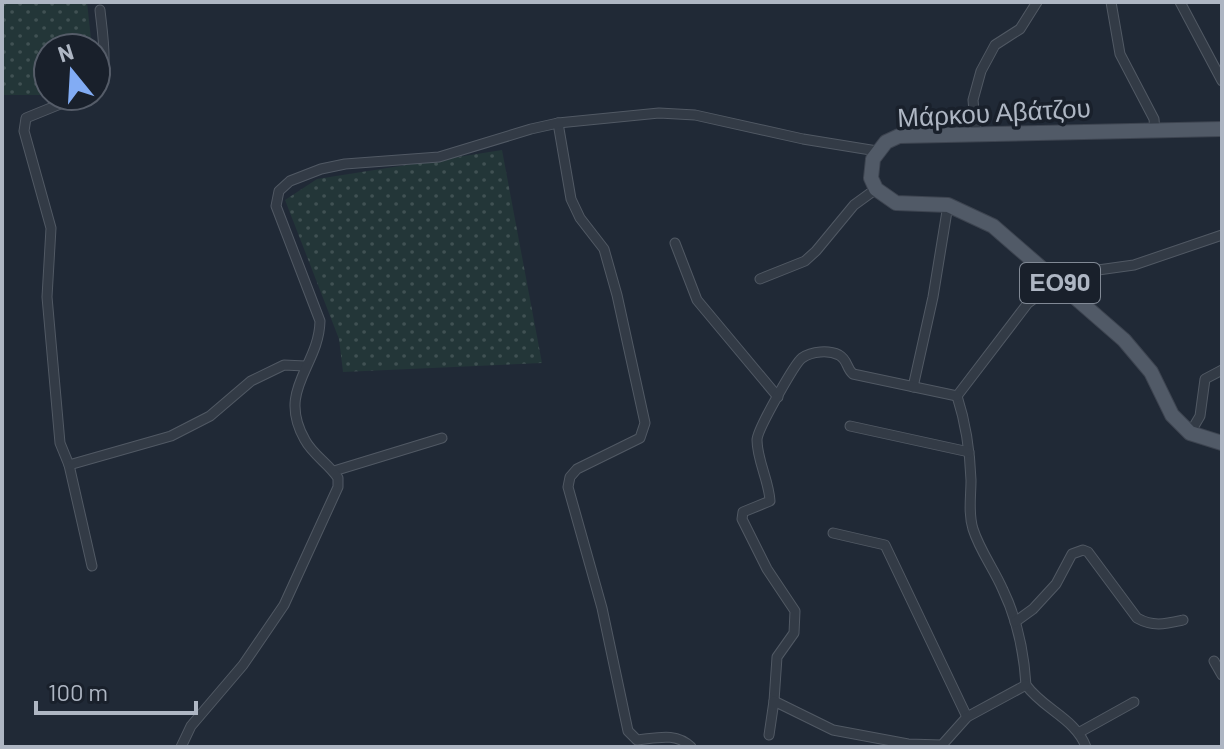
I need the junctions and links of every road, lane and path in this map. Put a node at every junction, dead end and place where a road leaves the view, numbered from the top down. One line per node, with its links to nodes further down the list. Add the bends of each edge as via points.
1 (1037, 2): 11 (street, via 1020,29 995,45 981,71 973,100)
2 (1111, 2): 10 (street, via 1120,54 1154,119)
3 (1180, 2): 6 (street)
4 (100, 10): 5 (street)
5 (101, 32)
6 (1222, 81)
7 (41, 112): 30 (street, via 26,118 24,131 51,228 50,344 60,443)
8 (558, 123): 12 (street, via 659,113 695,115); 20 (street, via 439,157 321,169 279,191 276,206 320,321); 45 (street, via 571,199 604,249 645,423 640,438 577,469 568,487 602,608 628,731 637,740 670,736)
9 (1222, 129): 10 (main road, Μάρκου Αβάτζου)
10 (1155, 131): 11 (main road, Μάρκου Αβάτζου)
11 (976, 133): 12 (main road, Μάρκου Αβάτζου, via 899,136)
12 (877, 151): 13 (main road, Μάρκου Αβάτζου, via 871,178)
13 (876, 189): 14 (main road, ΕΟ90, via 896,203); 17 (street, via 854,205 805,261)
14 (948, 205): 18 (main road, ΕΟ90, via 993,226); 22 (street)
15 (1222, 235): 19 (street, via 1134,265 1098,270)
16 (675, 243): 24 (street, via 697,300)
17 (760, 279)
18 (1058, 281): 19 (main road, ΕΟ90); 23 (street, via 1028,303)
19 (1070, 293): 26 (main road, ΕΟ90, via 1124,340 1151,372 1172,415)
20 (305, 366): 30 (street, via 284,365 251,381 210,416 171,436); 31 (street, via 294,398 297,421 306,442)
21 (1222, 370): 26 (street, via 1205,379 1200,416)
22 (913, 387): 23 (street); 24 (street, via 853,374 839,355 819,352 801,359)
23 (957, 396): 29 (street)
24 (778, 397): 39 (street, via 757,441 770,501 747,509 742,519 795,611 794,633 777,657)
25 (850, 426): 29 (street)
26 (1190, 433): 28 (main road)
27 (442, 438): 31 (street)
28 (1222, 443)
29 (969, 452): 35 (street, via 973,529)
30 (69, 465): 33 (street)
31 (334, 471): 44 (street, via 338,487 284,605 243,665 191,726)
32 (833, 533): 41 (street, via 885,545)
33 (92, 566)
34 (1183, 620): 35 (street, via 1160,625 1137,618 1083,550 1069,558 1056,584)
35 (1015, 622): 38 (street)
36 (1214, 661): 37 (street)
37 (1222, 675)
38 (1026, 685): 41 (street); 42 (street)
39 (774, 701): 41 (street, via 833,730 908,744 942,745); 43 (street)
40 (1134, 702): 42 (street)
41 (967, 717)
42 (1080, 732): 46 (street)
43 (769, 735)
44 (181, 747)
45 (691, 747)
46 (1086, 747)

